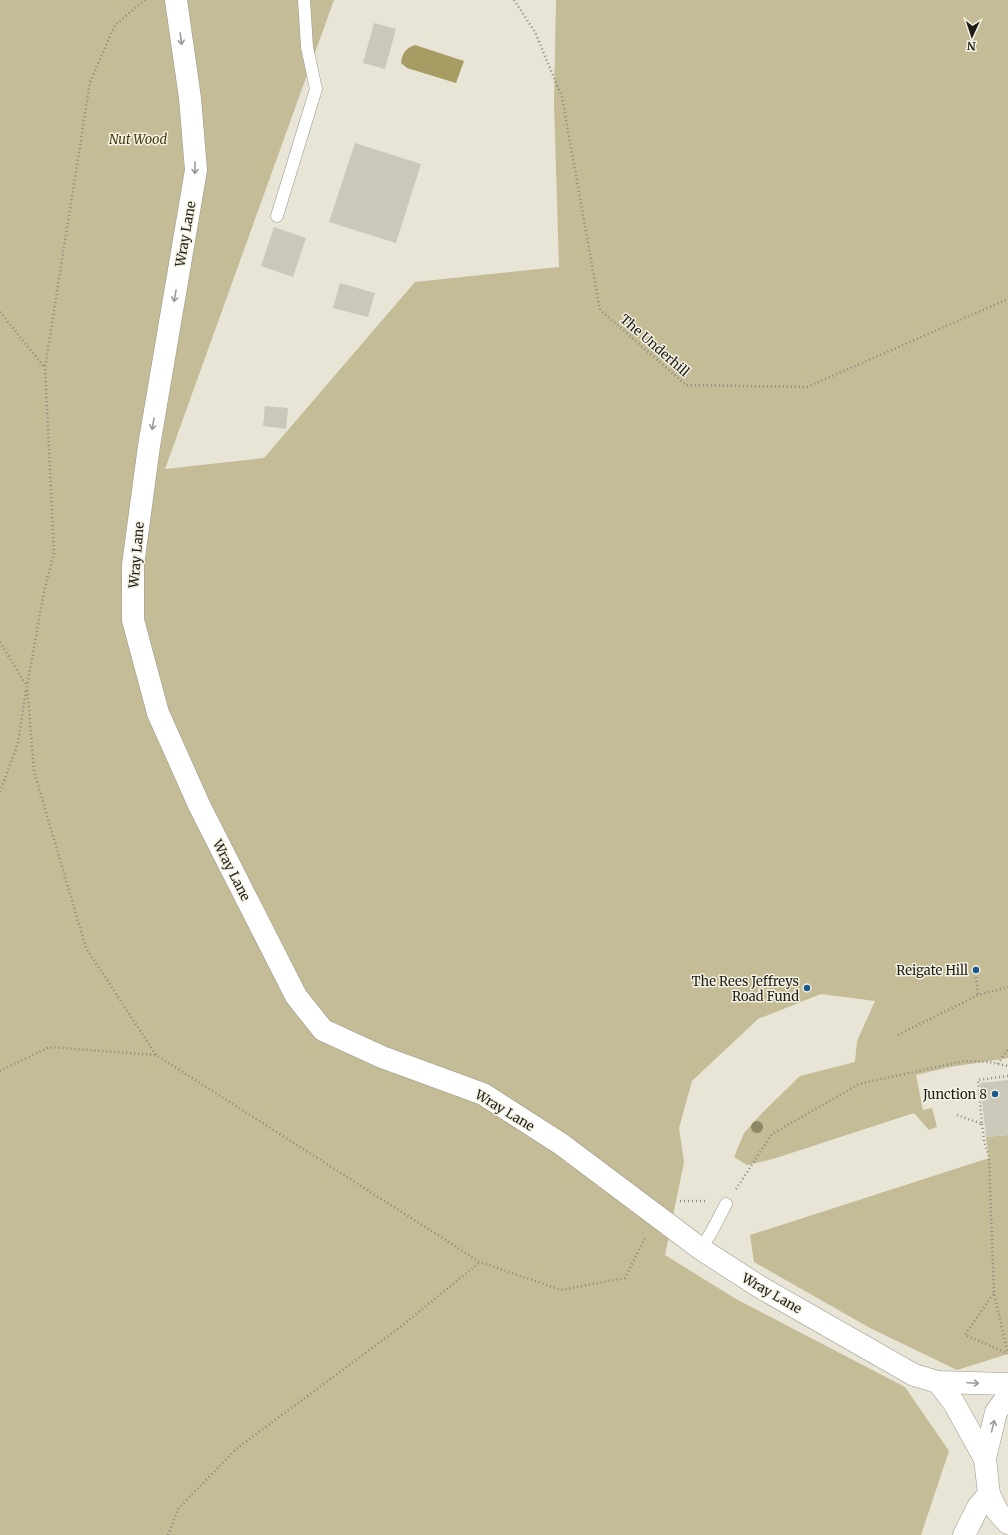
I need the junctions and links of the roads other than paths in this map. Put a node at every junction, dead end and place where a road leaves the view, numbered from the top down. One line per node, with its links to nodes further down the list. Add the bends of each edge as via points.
1 (176, 0): 5 (street, Wray Lane, one-way to 5, via 190,98 196,170 133,565 132,620 158,713 200,807 296,996 323,1030 382,1057 483,1094 561,1144)
2 (304, 0): 3 (lane, via 307,47 316,89)
3 (277, 216)
4 (726, 1204): 5 (lane)
5 (701, 1249): 6 (street, Wray Lane, via 760,1287 914,1375)
6 (938, 1382): 7 (street, Wray Lane, one-way to 7); 9 (street, via 954,1404)
7 (1008, 1384)
8 (1008, 1396): 9 (street, one-way to 8, via 996,1412)
9 (985, 1459): 10 (street)
10 (989, 1494): 11 (street, via 997,1511); 12 (street, via 978,1507)
11 (1008, 1523)
12 (964, 1535)

